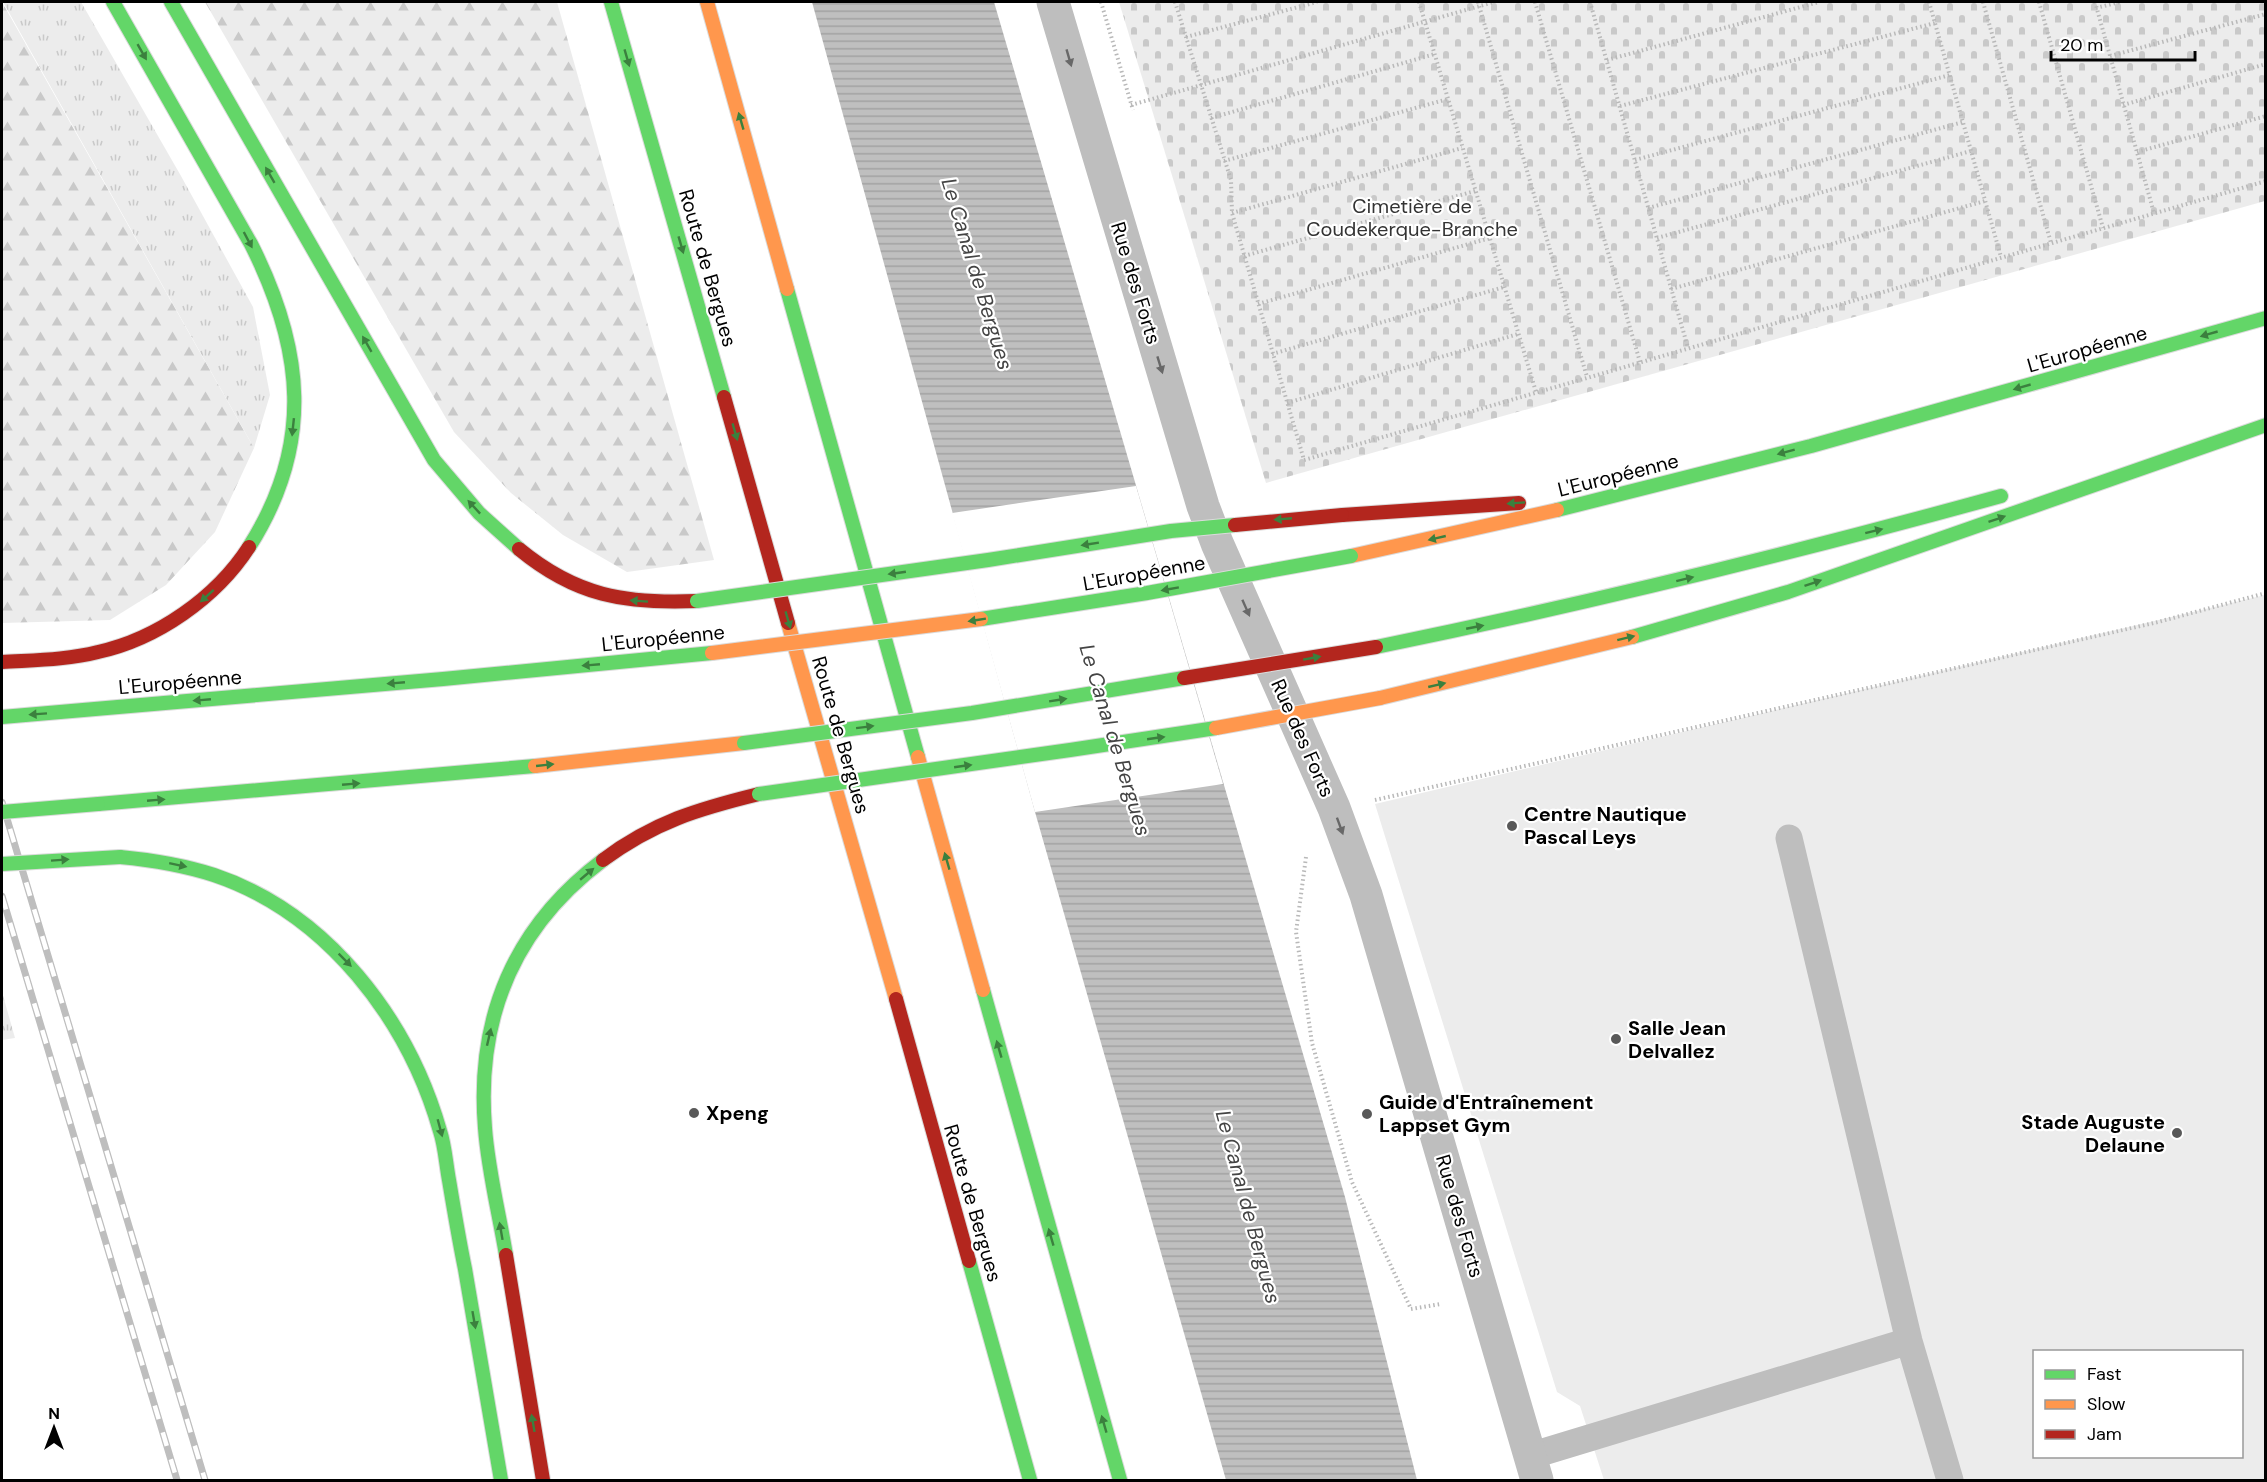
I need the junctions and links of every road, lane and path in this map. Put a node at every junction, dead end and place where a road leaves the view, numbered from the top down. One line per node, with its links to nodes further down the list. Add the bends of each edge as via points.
1 (113, 2): 70 (main road, one-way to 70, via 235,214 275,296 293,362 295,416 287,465 269,515 255,540 221,584 182,616 112,649)
2 (171, 2): 68 (main road, one-way to 2, bridge, via 1342,514 1171,531 697,601 622,600 582,587 514,545 441,470)
3 (611, 2): 82 (main road, Route de Bergues, one-way to 82)
4 (708, 2): 83 (main road, one-way to 4)
5 (1053, 2): 79 (street, Rue des Forts, one-way to 79, via 1203,506 1334,808 1366,894)
6 (1175, 2): 23 (path)
7 (1317, 2): 23 (path)
8 (1419, 2): 21 (path)
9 (1494, 2): 18 (path)
10 (1535, 2): 61 (path)
11 (1590, 2): 26 (path)
12 (1819, 2): 26 (path)
13 (1929, 2): 22 (path)
14 (1983, 2): 51 (path)
15 (2039, 2): 48 (path)
16 (2095, 2): 19 (path)
17 (2120, 2): 19 (path)
18 (1478, 4): 21 (path); 62 (path)
19 (2096, 8): 25 (path)
20 (2265, 14): 25 (path)
21 (1425, 21): 24 (path); 29 (path)
22 (1935, 24): 28 (path); 33 (path)
23 (1186, 37): 29 (path)
24 (1435, 54): 30 (path); 35 (path)
25 (2110, 56): 32 (path)
26 (1607, 60): 33 (path)
27 (2265, 64): 32 (path)
28 (1950, 75): 36 (path); 40 (path)
29 (1201, 85): 31 (path); 35 (path)
30 (1448, 99): 37 (path); 41 (path)
31 (1131, 105)
32 (2123, 105): 39 (path)
33 (1620, 106): 40 (path)
34 (2265, 117): 39 (path)
35 (1211, 118): 41 (path)
36 (1963, 122): 38 (path); 45 (path)
37 (1463, 147): 43 (path); 46 (path)
38 (1971, 152): 44 (path); 50 (path)
39 (2136, 152): 47 (path)
40 (1635, 160): 45 (path)
41 (1224, 161): 46 (path, via 1231,180)
42 (2265, 181): 47 (path)
43 (1475, 191): 49 (path); 52 (path)
44 (1985, 201): 53 (path); 55 (path)
45 (1648, 208): 50 (path)
46 (1232, 213): 52 (path)
47 (2154, 213): 48 (path)
48 (2103, 228): 51 (path)
49 (1490, 238): 54 (path); 56 (path)
50 (1657, 238): 55 (path)
51 (2051, 243): 53 (path)
52 (1244, 256): 56 (path)
53 (2001, 257): 59 (path)
54 (1504, 287): 58 (path); 60 (path)
55 (1671, 289): 59 (path)
56 (1258, 304): 60 (path)
57 (2265, 318): 68 (main road, L'Européenne, one-way to 68)
58 (1518, 334): 63 (path); 64 (path)
59 (1688, 348): 61 (path)
60 (1272, 354): 64 (path)
61 (1640, 362): 62 (path)
62 (1587, 377): 63 (path)
63 (1536, 392): 64 (path, via 1304,460)
64 (1287, 404)
65 (2265, 424): 66 (main road); 81 (main road, one-way to 65, bridge, via 484,1130 486,1051 498,1002 531,934 564,894 606,858 650,829 703,808 759,794 1274,719 1514,667 1788,592)
66 (2093, 470)
67 (2013, 493): 73 (main road, one-way to 67, bridge, via 417,779 648,755 972,713 1376,647 1633,593)
68 (1617, 496): 71 (main road, L'Européenne, one-way to 71, bridge, via 1351,556 1011,615 712,653)
69 (2265, 594): 72 (path, via 2158,622)
70 (2, 662)
71 (2, 717)
72 (1369, 802)
73 (2, 812)
74 (1789, 838): 78 (lane)
75 (1308, 846): 77 (path, via 1296,932 1312,1043 1352,1182 1411,1309)
76 (2, 864): 80 (main road, one-way to 80, bridge, via 120,857 184,866 216,876 273,904 349,963 406,1043 432,1101 441,1133)
77 (1450, 1303)
78 (1909, 1341): 79 (lane); 84 (lane)
79 (1533, 1468)
80 (501, 1480)
81 (543, 1480)
82 (1030, 1480)
83 (1120, 1480)
84 (1950, 1480)

